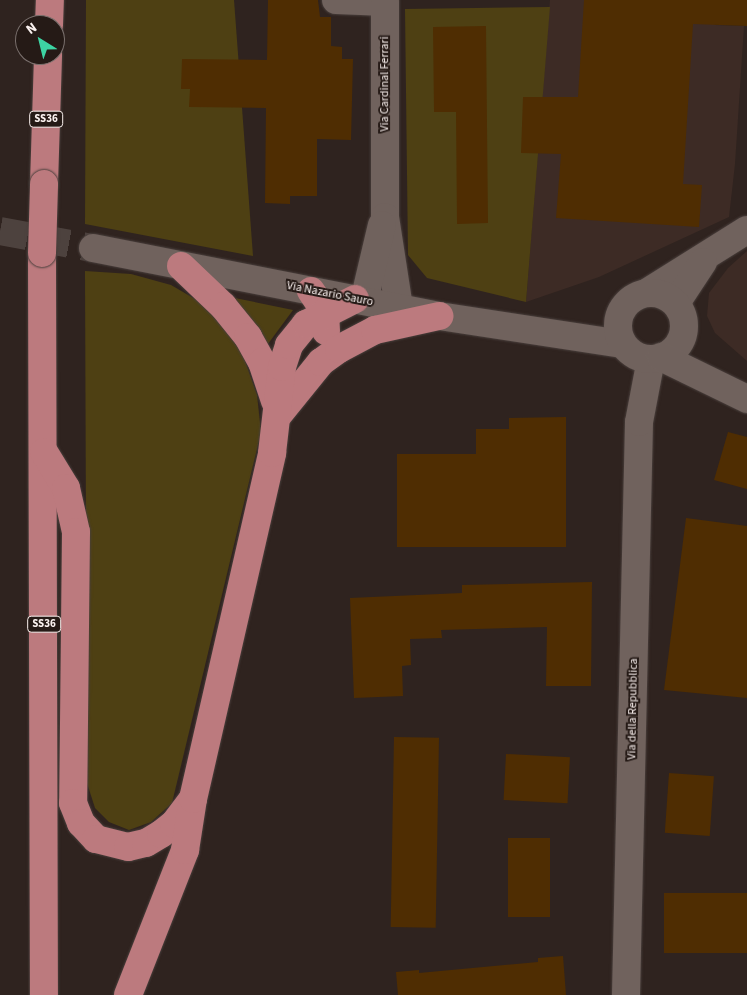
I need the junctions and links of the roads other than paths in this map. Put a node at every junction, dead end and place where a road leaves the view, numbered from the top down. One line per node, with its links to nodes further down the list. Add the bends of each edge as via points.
1 (50, 0): 3 (highway)
2 (336, 0): 5 (street, Via Cardinal Ferrari, via 385,2)
3 (49, 15)
4 (48, 65): 24 (highway, SS36, bridge, via 42,252)
5 (384, 217): 11 (street, Via Cardinal Ferrari); 14 (street, Via Cardinal Ferrari)
6 (747, 230): 8 (street)
7 (93, 248): 9 (street, Via Nazario Sauro)
8 (705, 259): 10 (street); 13 (street)
9 (181, 266): 12 (street, Via Nazario Sauro); 23 (highway, via 223,306 248,337 262,362)
10 (646, 292): 13 (street, via 662,294); 15 (street, via 626,302)
11 (359, 300): 12 (highway); 14 (street, Via Nazario Sauro)
12 (318, 301): 20 (highway, via 326,334); 23 (highway, via 306,324 289,345 282,367)
13 (676, 303): 17 (street, via 684,323)
14 (399, 307): 16 (street, Via Nazario Sauro)
15 (620, 311): 18 (street); 19 (street, via 618,328)
16 (439, 316): 18 (street, Via Nazario Sauro); 20 (highway, via 375,330 353,340)
17 (683, 334): 19 (street, via 679,344); 21 (street)
18 (567, 335): 19 (street, Via Nazario Sauro)
19 (641, 353): 21 (street); 28 (street, Via della Repubblica)
20 (321, 362): 23 (highway)
21 (720, 384): 22 (street)
22 (747, 399)
23 (279, 414): 25 (highway)
24 (43, 450): 25 (highway, via 66,488 76,532 73,803 82,823 96,838 128,847 146,843 161,834 174,824); 26 (highway, SS36)
25 (193, 799): 27 (highway, via 185,850)
26 (44, 995)
27 (128, 995)
28 (626, 995)

